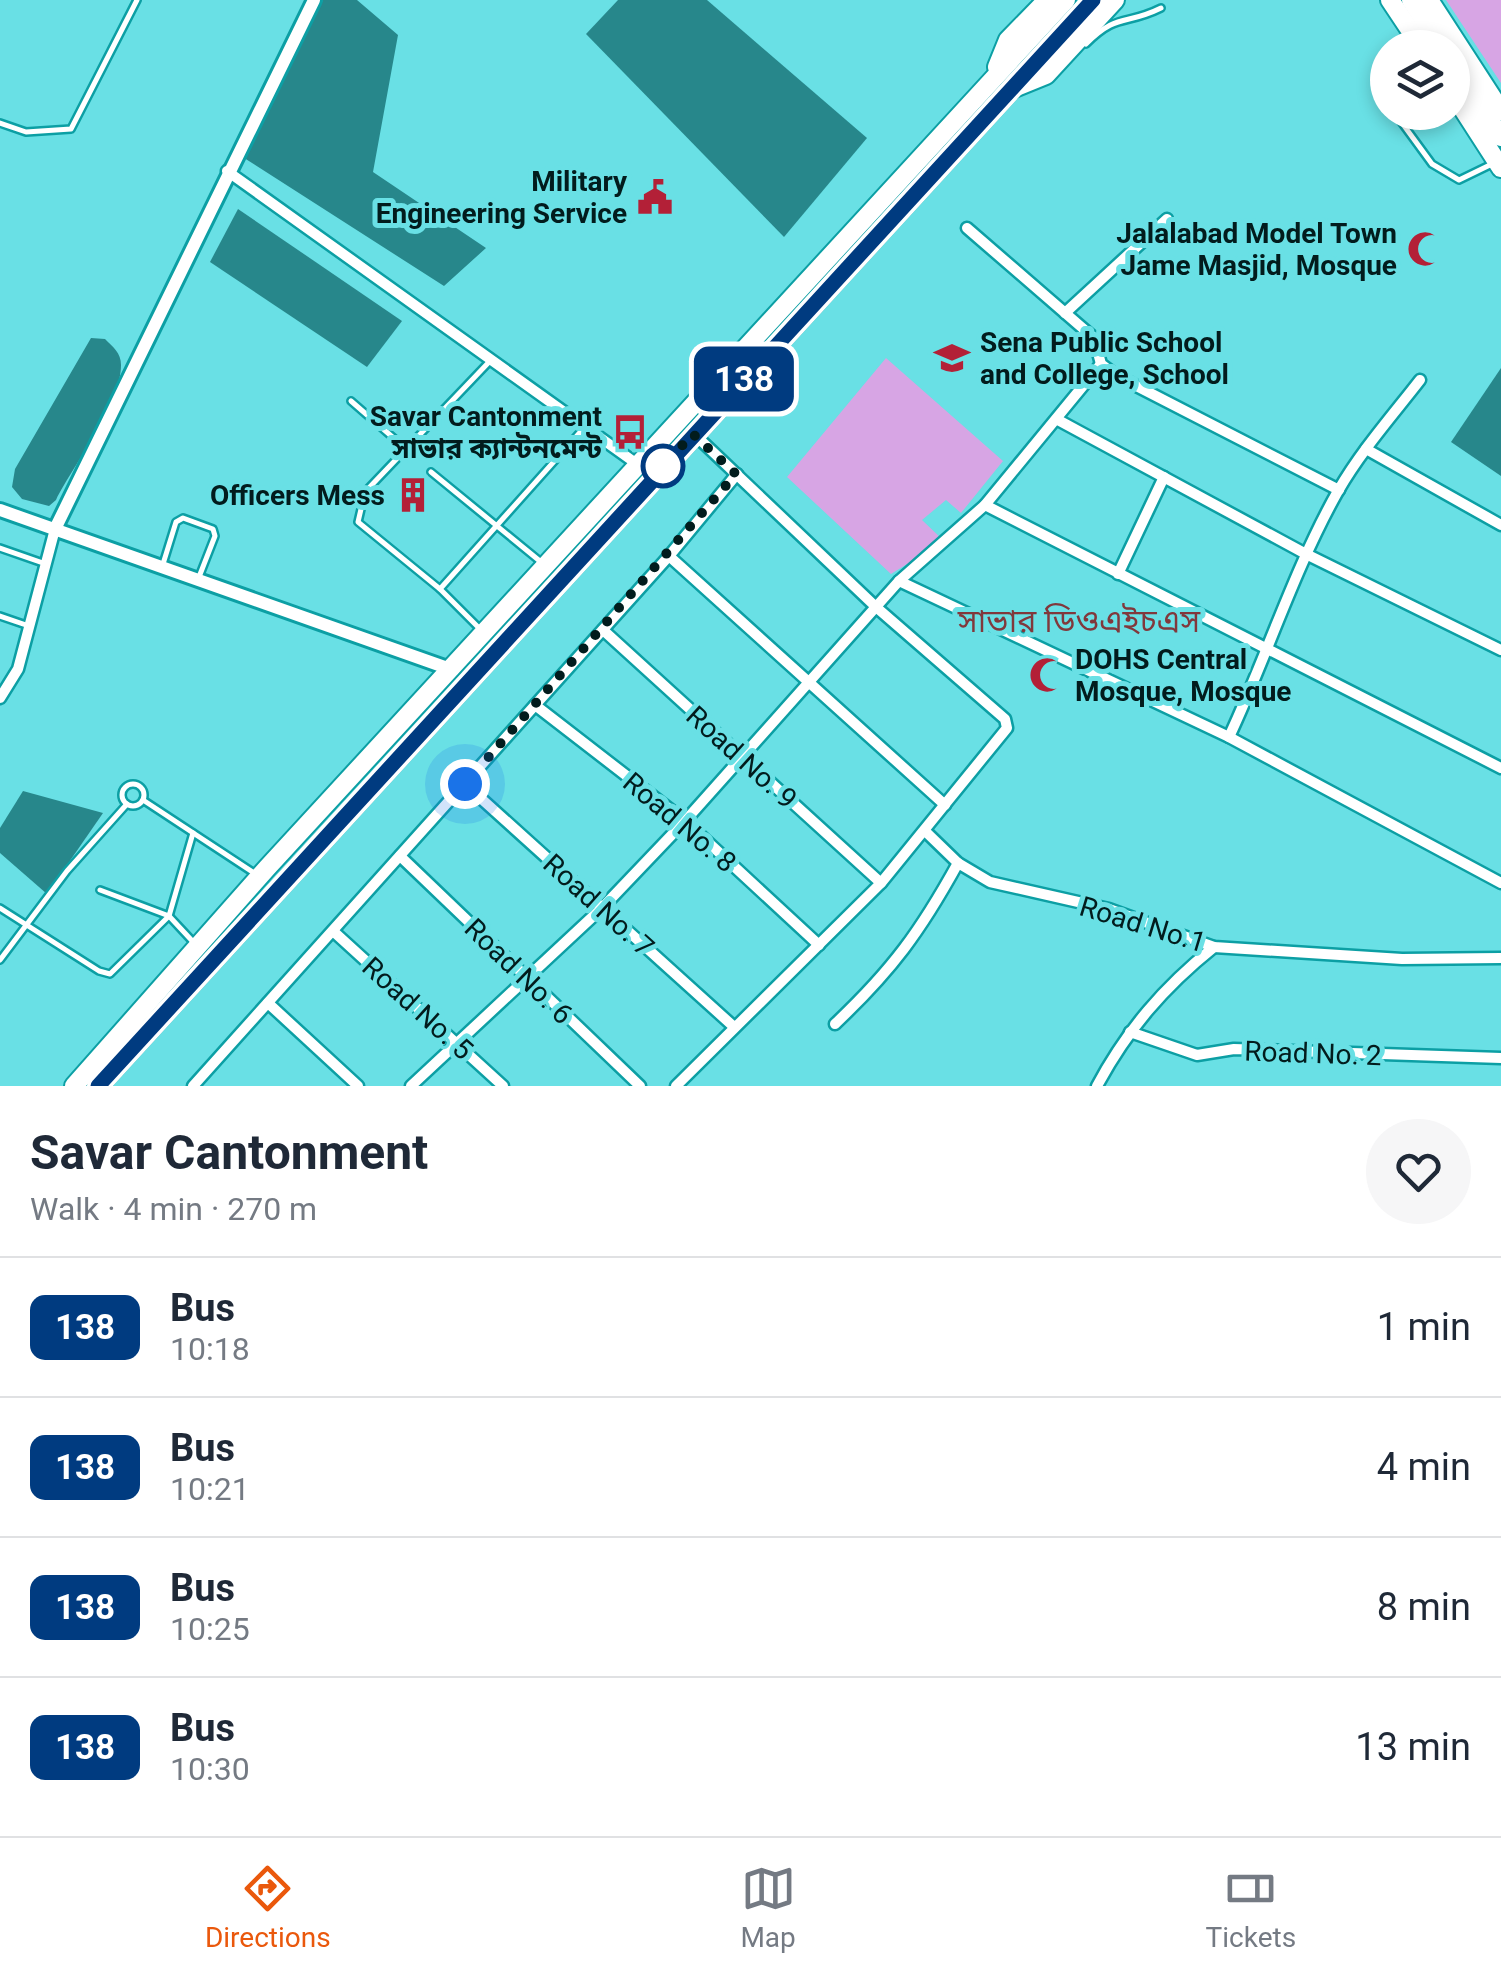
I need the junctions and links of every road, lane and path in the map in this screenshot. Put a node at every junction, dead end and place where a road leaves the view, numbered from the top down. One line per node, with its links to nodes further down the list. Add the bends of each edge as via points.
1 (137, 0): 20 (lane, via 71,129 26,132)
2 (314, 0): 24 (street)
3 (1047, 0): 15 (highway, via 1008,40)
4 (1066, 0): 15 (highway)
5 (1093, 0): 16 (highway)
6 (1115, 0): 16 (highway, via 1046,75)
7 (1378, 0): 12 (highway)
8 (1390, 0): 13 (highway)
9 (1411, 0): 14 (highway)
10 (1429, 0): 18 (highway)
11 (1162, 8): 16 (lane, via 1112,20 1049,81)
12 (1403, 30)
13 (1406, 30)
14 (1430, 30)
15 (994, 77): 38 (highway)
16 (1009, 90): 34 (highway)
17 (1470, 90): 22 (highway)
18 (1501, 110)
19 (1470, 120): 23 (highway)
20 (0, 123)
21 (1408, 130): 23 (lane, via 1444,175 1459,180)
22 (1501, 137)
23 (1499, 165)
24 (227, 171): 28 (street); 47 (street)
25 (1167, 219): 27 (street)
26 (968, 228): 27 (street)
27 (1065, 314): 29 (street, via 1094,338)
28 (490, 361): 33 (street); 35 (lane)
29 (1101, 364): 32 (street); 42 (street)
30 (1420, 380): 36 (street)
31 (351, 401): 35 (lane)
32 (1058, 420): 41 (street); 43 (street)
33 (582, 428): 38 (street); 46 (lane)
34 (693, 434): 40 (street); 105 (highway)
35 (405, 448): 37 (lane); 57 (lane, via 365,492 358,522)
36 (1366, 449): 42 (street); 45 (street)
37 (412, 454)
38 (637, 464): 52 (highway)
39 (431, 472): 46 (lane)
40 (736, 474): 50 (street); 58 (street)
41 (1164, 477): 49 (street); 54 (street)
42 (1339, 490): 49 (street)
43 (984, 506): 54 (street); 56 (street)
44 (0, 510): 47 (street)
45 (1501, 525)
46 (493, 527): 52 (lane); 57 (lane)
47 (55, 529): 51 (street); 53 (street)
48 (0, 548): 51 (lane)
49 (1306, 554): 63 (street); 64 (street)
50 (669, 556): 61 (street); 66 (street)
51 (43, 563): 60 (street)
52 (545, 565): 62 (highway)
53 (162, 567): 55 (street); 55 (lane, via 183,518 213,529 215,536)
54 (1118, 574): 63 (street)
55 (198, 580): 65 (street)
56 (899, 581): 58 (street); 70 (street)
57 (440, 589): 62 (lane)
58 (876, 606): 66 (street); 76 (street, via 1005,719 1002,738)
59 (0, 616): 60 (lane)
60 (29, 626): 67 (street)
61 (603, 630): 69 (street); 71 (street, Road No. 9)
62 (484, 633): 65 (highway)
63 (1270, 650): 70 (street); 72 (street)
64 (1501, 650)
65 (453, 670): 82 (highway)
66 (808, 684): 71 (street); 76 (street)
67 (4, 686): 68 (street)
68 (0, 698)
69 (535, 705): 73 (street); 77 (street, Road No. 8)
70 (1229, 737): 83 (street)
71 (743, 758): 77 (street); 84 (street, Road No. 9)
72 (1501, 768)
73 (465, 784): 80 (street); 86 (street, Road No. 7)
74 (143, 800): 75 (lane); 75 (lane, via 142,789 131,784 123,793); 79 (lane)
75 (127, 804): 89 (lane)
76 (945, 805): 78 (street)
77 (685, 821): 86 (street); 91 (street, Road No. 8)
78 (925, 831): 81 (street, Road No.1); 84 (street)
79 (193, 834): 82 (lane); 88 (lane)
80 (400, 856): 90 (street); 96 (street, Road No. 6)
81 (958, 863): 93 (street, Road No.1, via 990,882 1109,909); 98 (street, via 886,976)
82 (259, 877): 92 (highway)
83 (1501, 882)
84 (881, 883): 91 (street)
85 (100, 890): 88 (lane)
86 (603, 907): 96 (street); 99 (street, Road No. 7)
87 (0, 908): 89 (lane)
88 (169, 916): 89 (lane, via 110,974); 92 (lane)
89 (27, 925): 95 (lane)
90 (333, 931): 97 (street); 101 (street, Road No. 5)
91 (819, 945): 99 (street)
92 (198, 947): 104 (highway)
93 (1214, 947): 94 (street, Road No.1); 100 (street, via 1166,985)
94 (1501, 958)
95 (0, 960)
96 (524, 978): 101 (street); 109 (street, Road No. 6)
97 (268, 1003): 103 (street); 106 (street)
98 (834, 1024)
99 (733, 1026): 110 (street)
100 (1130, 1032): 102 (street, Road No. 2, via 1197,1055 1234,1049); 111 (street)
101 (454, 1042): 107 (street); 108 (street, Road No. 5)
102 (1501, 1058)
103 (200, 1084)
104 (74, 1086)
105 (98, 1086)
106 (358, 1086)
107 (411, 1086)
108 (504, 1086)
109 (640, 1086)
110 (676, 1086)
111 (1097, 1086)

